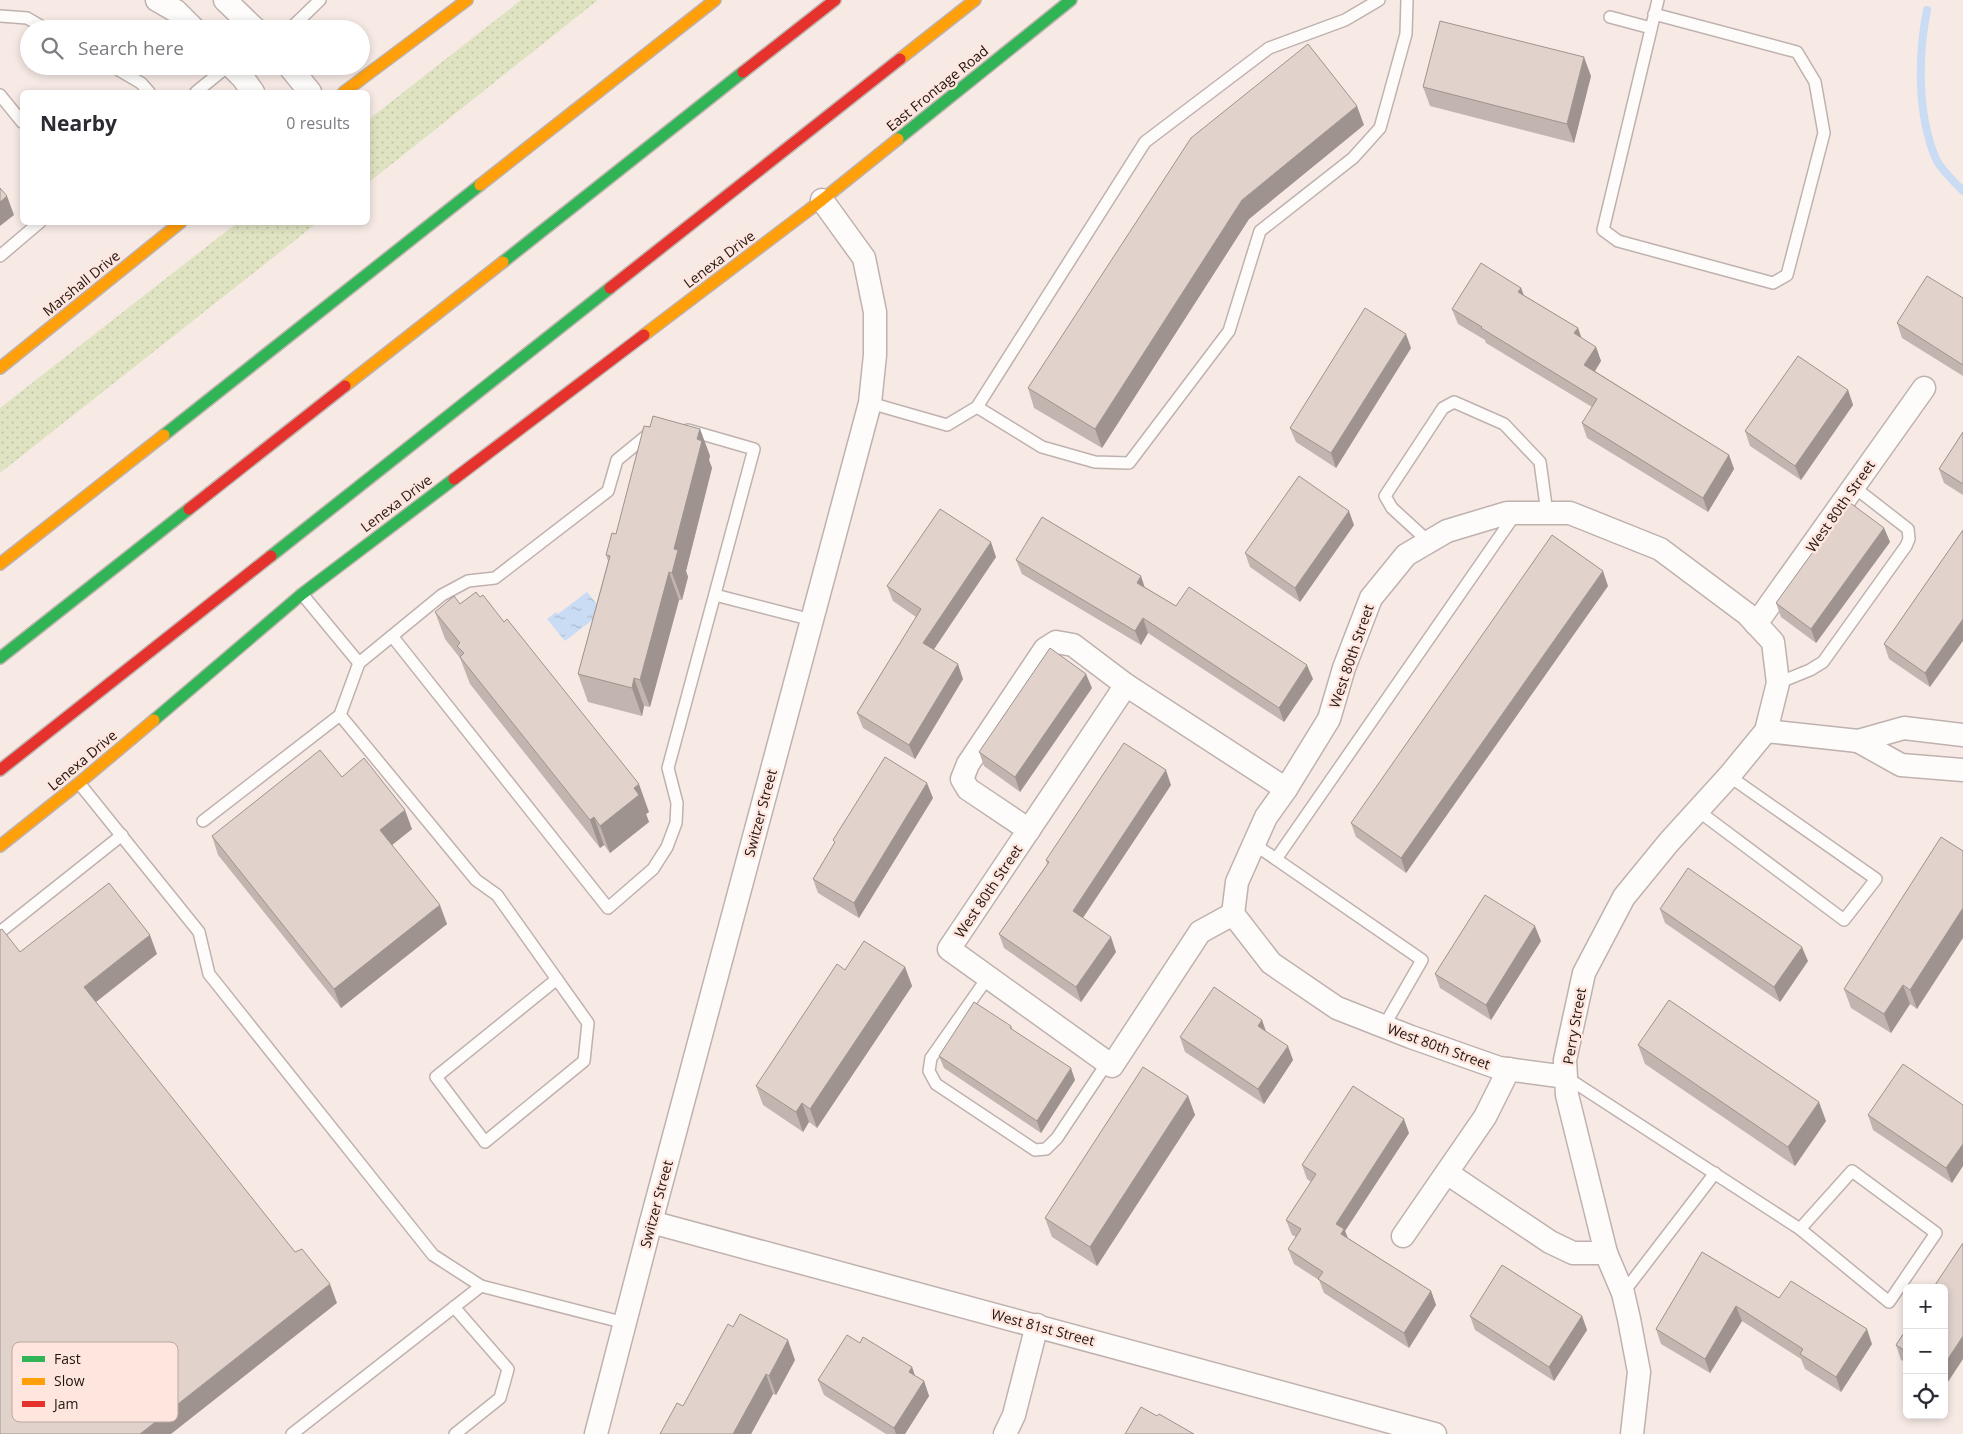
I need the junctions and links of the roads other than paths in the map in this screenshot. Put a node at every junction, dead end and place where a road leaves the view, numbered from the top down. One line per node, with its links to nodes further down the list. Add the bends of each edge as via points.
1 (157, 0): 16 (street)
2 (225, 0): 17 (street)
3 (320, 0): 18 (lane)
4 (467, 0): 20 (main road)
5 (715, 0): 47 (main road)
6 (835, 0): 53 (main road)
7 (975, 0): 61 (main road)
8 (1071, 0): 33 (main road, East Frontage Road)
9 (1379, 0): 40 (lane, via 1345,20 1269,48 1146,142)
10 (1407, 0): 40 (lane, via 1406,34 1380,128 1353,158 1260,231 1229,331 1129,462 1095,462 1042,447)
11 (1658, 0): 12 (lane)
12 (1654, 14): 19 (lane); 19 (lane, via 1797,52 1815,82 1824,133 1787,275 1773,283 1618,242 1603,230)
13 (0, 16): 15 (lane)
14 (1610, 17): 19 (lane)
15 (30, 20)
16 (185, 20)
17 (246, 20)
18 (299, 20)
19 (1651, 28)
20 (370, 73)
21 (127, 75): 26 (lane)
22 (218, 75): 27 (lane)
23 (240, 75): 28 (street)
24 (296, 75): 29 (street)
25 (367, 75): 30 (main road)
26 (147, 90)
27 (199, 90)
28 (252, 90)
29 (308, 90)
30 (347, 90)
31 (0, 95): 32 (lane)
32 (20, 120)
33 (822, 200): 39 (street, Switzer Street, via 864,258 875,312); 48 (main road, Lenexa Drive)
34 (36, 225): 36 (lane)
35 (177, 225): 37 (main road, Marshall Drive)
36 (0, 256)
37 (0, 368)
38 (1924, 388): 43 (street, West 80th Street)
39 (870, 403): 40 (lane, via 947,425); 50 (street, Switzer Street)
40 (976, 407)
41 (674, 425): 49 (lane, via 754,449)
42 (658, 427): 52 (lane, via 617,460 608,491 494,578 468,581 442,595)
43 (1854, 487): 51 (street, West 80th Street); 55 (lane, via 1908,529 1906,546 1823,662)
44 (1516, 513): 45 (street, West 80th Street); 46 (street, West 80th Street, via 1447,532); 72 (lane)
45 (1547, 513): 46 (lane, via 1540,462 1504,424 1454,402 1444,408 1385,496 1392,508); 51 (street, West 80th Street, via 1570,513 1660,548)
46 (1429, 542): 65 (street, West 80th Street, via 1406,555 1371,598 1344,668 1329,719)
47 (0, 564)
48 (302, 594): 54 (lane); 64 (main road, Lenexa Drive)
49 (715, 595): 50 (lane); 52 (lane, via 668,768 677,803 676,823 653,869 608,908)
50 (812, 620): 83 (street, Switzer Street)
51 (1756, 624): 55 (street, West 80th Street, via 1773,642)
52 (392, 636): 54 (lane)
53 (0, 658)
54 (359, 663): 57 (lane)
55 (1778, 683): 58 (street, West 80th Street)
56 (1126, 684): 65 (street); 68 (street, West 80th Street); 68 (street, via 1073,645 1056,642 1045,649 968,764 962,779 968,789)
57 (340, 715): 67 (lane); 76 (lane, via 476,880 497,895)
58 (1766, 731): 60 (street); 63 (street, Perry Street)
59 (1963, 736): 60 (street, via 1904,728)
60 (1858, 740): 62 (street, via 1901,765)
61 (0, 770)
62 (1963, 770)
63 (1729, 776): 66 (street, Perry Street); 66 (lane, via 1876,879 1844,920)
64 (79, 783): 69 (lane); 71 (main road, Lenexa Drive)
65 (1286, 789): 70 (street, West 80th Street, via 1266,817)
66 (1697, 810): 80 (street, Perry Street, via 1624,896 1584,973 1565,1060)
67 (202, 821)
68 (1029, 830): 75 (street, West 80th Street, via 949,949)
69 (122, 836): 74 (lane); 87 (lane, via 199,932 209,974 421,1240 433,1255)
70 (1254, 844): 72 (lane); 73 (street, West 80th Street, via 1237,882)
71 (0, 846)
72 (1276, 859): 77 (lane, via 1422,960)
73 (1233, 914): 77 (street, West 80th Street, via 1270,963 1337,1008); 78 (street, via 1200,932 1112,1066)
74 (0, 932)
75 (988, 977): 78 (street, West 80th Street); 78 (lane, via 931,1058 929,1071 936,1084 1035,1150 1046,1150)
76 (557, 979): 76 (lane, via 588,1023 584,1061 486,1142 436,1077)
77 (1384, 1026): 79 (street, West 80th Street)
78 (1107, 1063)
79 (1509, 1069): 80 (street, West 80th Street); 81 (street, via 1485,1117)
80 (1566, 1077): 82 (lane); 86 (street, Perry Street, via 1567,1095)
81 (1447, 1173): 85 (street); 86 (street, via 1550,1242 1573,1253)
82 (1715, 1173): 84 (lane); 88 (lane)
83 (651, 1222): 90 (street, Switzer Street); 91 (street, West 81st Street)
84 (1800, 1228): 84 (lane, via 1852,1170 1936,1233 1889,1302)
85 (1403, 1236)
86 (1606, 1253): 88 (street, Perry Street)
87 (481, 1286): 89 (lane); 90 (lane)
88 (1623, 1293): 97 (street, Perry Street, via 1639,1372)
89 (454, 1307): 92 (lane); 93 (lane, via 508,1369 500,1398)
90 (625, 1323): 94 (street, Switzer Street)
91 (1037, 1326): 95 (street, via 1014,1415); 96 (street, West 81st Street)
92 (292, 1434)
93 (455, 1434)
94 (596, 1434)
95 (1005, 1434)
96 (1434, 1434)
97 (1632, 1434)

